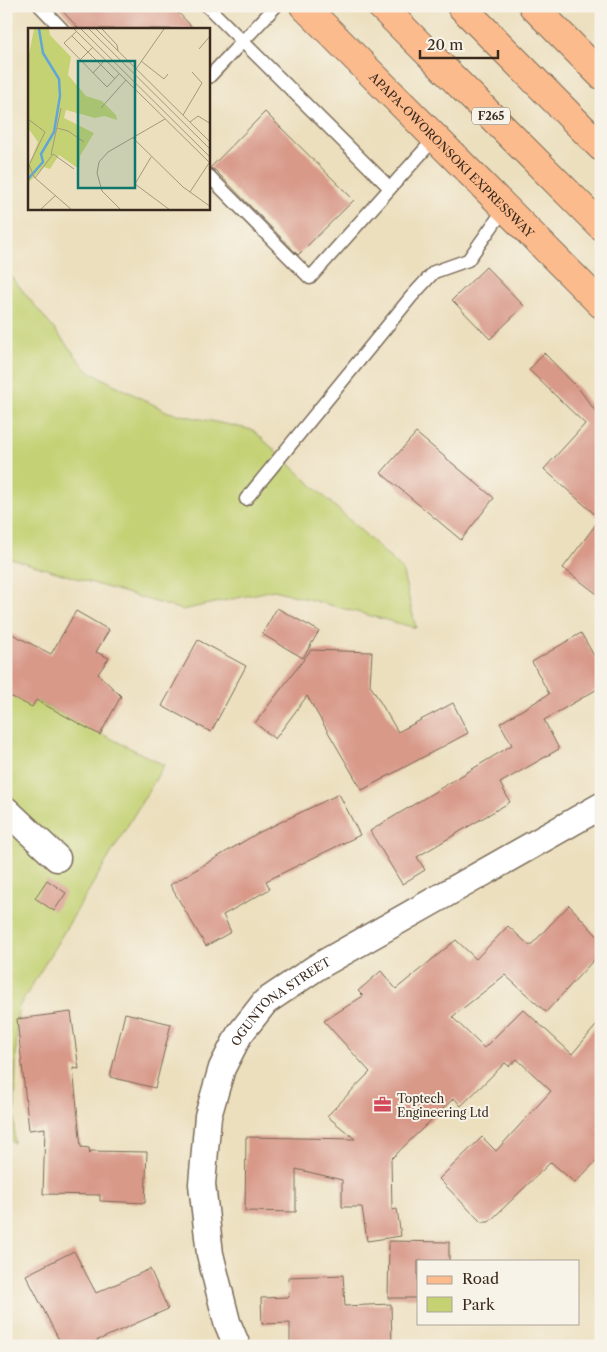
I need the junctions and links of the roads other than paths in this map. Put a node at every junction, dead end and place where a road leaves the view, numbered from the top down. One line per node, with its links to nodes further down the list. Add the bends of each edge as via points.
1 (40, 6): 8 (lane)
2 (206, 6): 9 (lane)
3 (276, 6): 9 (lane)
4 (304, 6): 12 (main road, APAPA-OWORONSOKI EXPRESSWAY)
5 (382, 6): 17 (main road, F265)
6 (460, 6): 13 (main road)
7 (533, 6): 10 (main road)
8 (61, 28)
9 (242, 42): 11 (lane); 15 (lane)
10 (601, 74)
11 (210, 76)
12 (435, 138): 15 (lane); 16 (main road, APAPA-OWORONSOKI EXPRESSWAY)
13 (601, 147)
14 (210, 177): 15 (lane, via 310,278)
15 (390, 188)
16 (505, 208): 18 (main road, APAPA-OWORONSOKI EXPRESSWAY); 19 (lane, via 468,260 434,272 410,297)
17 (601, 226)
18 (601, 304)
19 (246, 499)
20 (6, 810): 22 (street)
21 (596, 818): 23 (street, OGUNTONA STREET, via 317,967 265,1002 239,1035 222,1068 208,1116 202,1184 210,1254 227,1322)
22 (57, 858)
23 (237, 1346)

